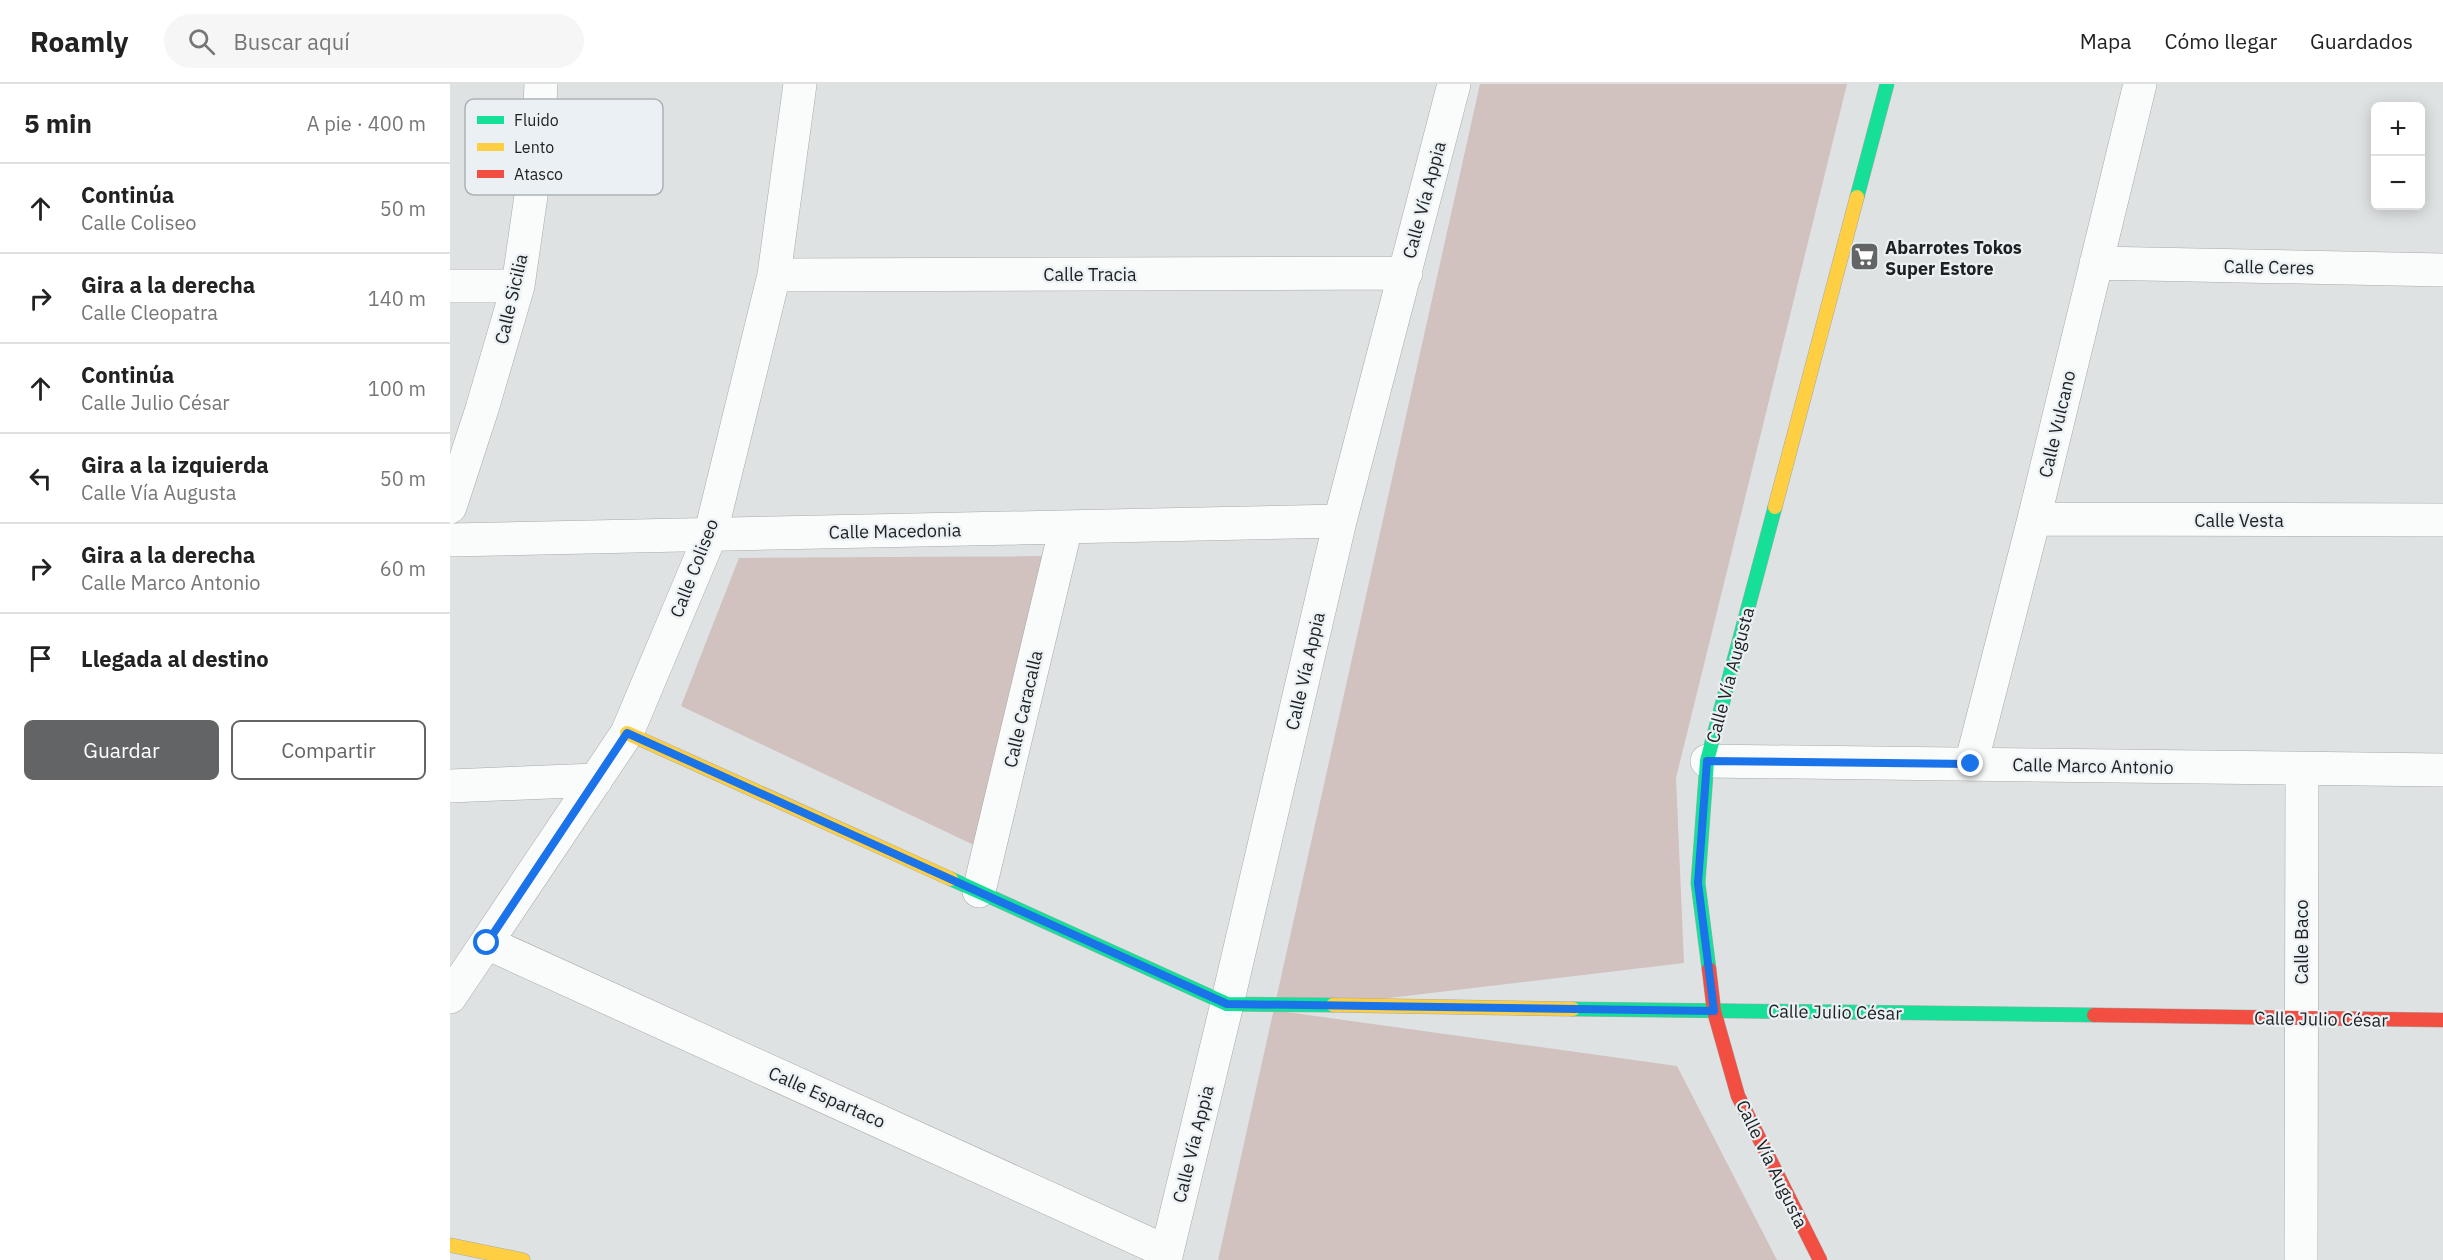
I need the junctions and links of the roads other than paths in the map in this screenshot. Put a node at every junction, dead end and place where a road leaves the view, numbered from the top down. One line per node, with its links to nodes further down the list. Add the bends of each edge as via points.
1 (541, 84): 6 (street, Calle Sicilia)
2 (800, 84): 11 (street, Calle Coliseo)
3 (1454, 84): 10 (street, Calle Vía Appia)
4 (1887, 84): 22 (street, Calle Vía Augusta)
5 (2140, 84): 8 (street, Calle Vulcano)
6 (540, 99)
7 (531, 195): 13 (street, Calle Sicilia)
8 (2096, 263): 9 (street, Calle Ceres); 15 (street, Calle Vulcano)
9 (2443, 270)
10 (1406, 273): 11 (street, Calle Tracia); 17 (street, Calle Vía Appia)
11 (774, 275): 19 (street, Calle Coliseo)
12 (450, 286): 13 (street)
13 (518, 286): 14 (street, Calle Sicilia)
14 (450, 507)
15 (2034, 519): 16 (street, Calle Vesta); 23 (street, Calle Vulcano)
16 (2443, 520)
17 (1340, 521): 18 (street, Calle Macedonia); 31 (street, Calle Vía Appia)
18 (1066, 527): 19 (street, Calle Macedonia); 28 (street, Calle Caracalla)
19 (710, 536): 20 (street, Calle Macedonia); 21 (street, Calle Coliseo)
20 (450, 540)
21 (627, 733): 26 (street, Calle Coliseo); 28 (street)
22 (1707, 761): 23 (street, Calle Marco Antonio); 32 (street, Calle Vía Augusta, via 1698,883)
23 (1971, 764): 24 (street, Calle Marco Antonio)
24 (2302, 769): 25 (street, Calle Marco Antonio); 33 (street, Calle Baco)
25 (2443, 770)
26 (596, 780): 27 (street); 29 (street, Calle Coliseo)
27 (450, 786)
28 (979, 891): 31 (street)
29 (487, 943): 30 (street, Calle Coliseo); 36 (street, Calle Espartaco)
30 (450, 997)
31 (1227, 1004): 32 (street, Calle Julio César); 36 (street, Calle Vía Appia)
32 (1714, 1011): 33 (street, Calle Julio César); 38 (street, Calle Vía Augusta, via 1738,1096)
33 (2301, 1018): 34 (street, Calle Julio César); 39 (street, Calle Baco)
34 (2443, 1020)
35 (450, 1245): 37 (street)
36 (1166, 1256)
37 (523, 1260)
38 (1820, 1260)
39 (2301, 1260)

